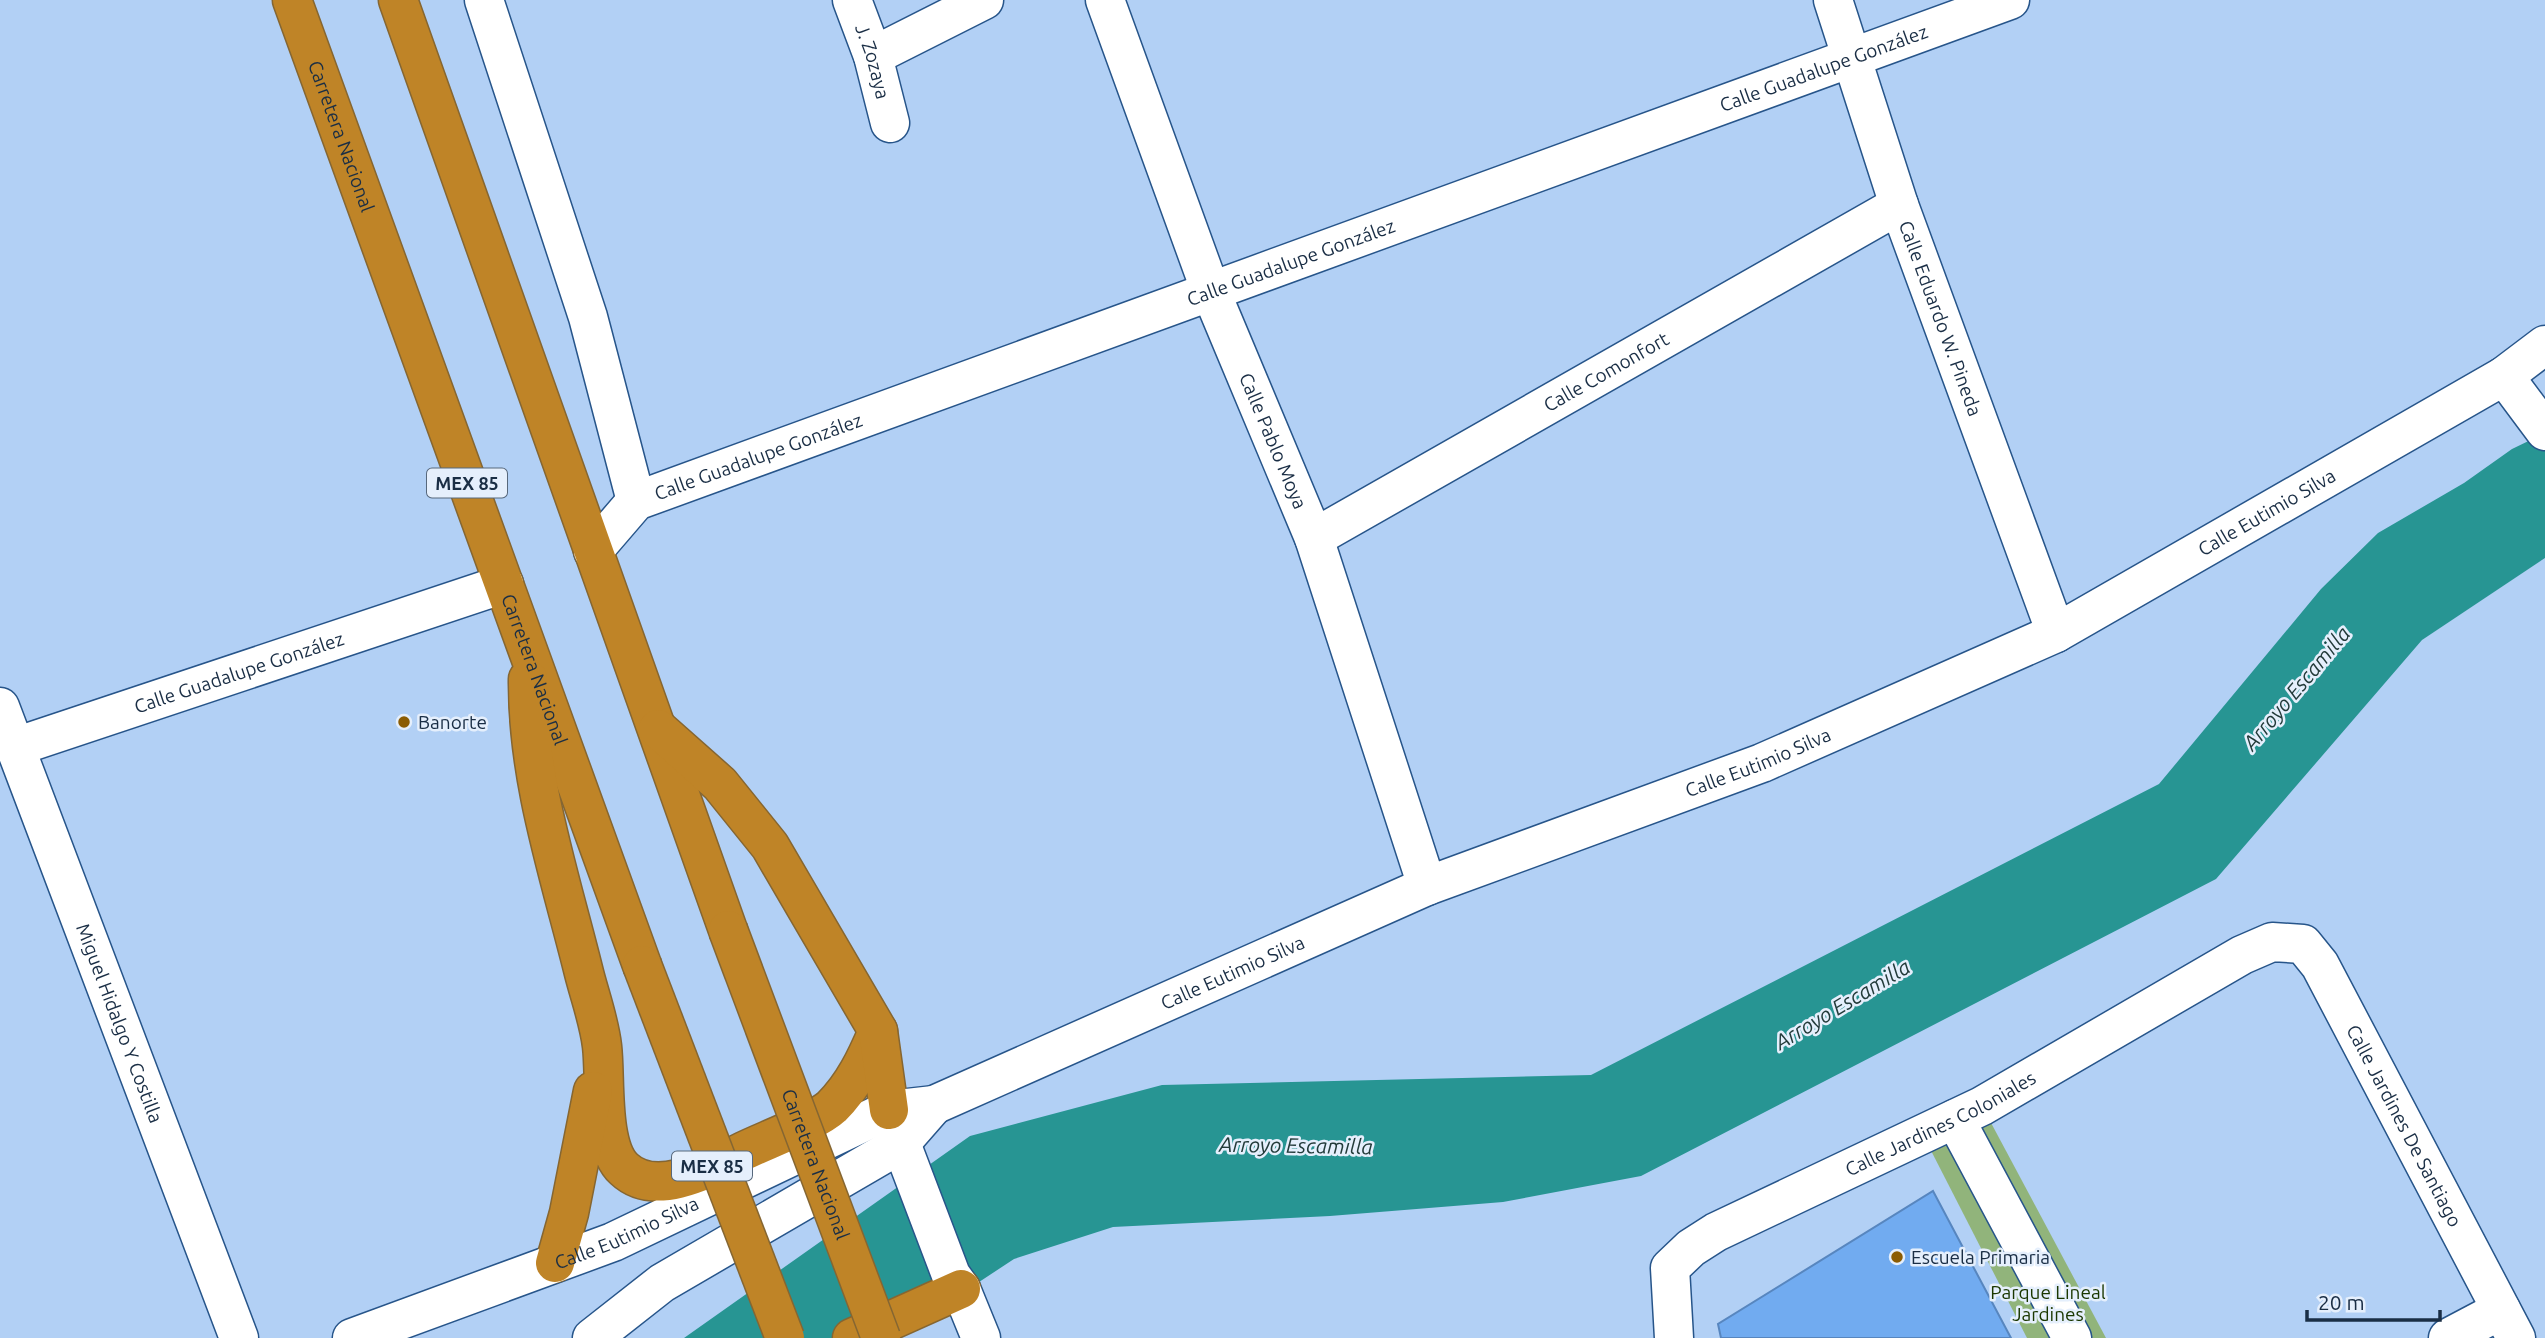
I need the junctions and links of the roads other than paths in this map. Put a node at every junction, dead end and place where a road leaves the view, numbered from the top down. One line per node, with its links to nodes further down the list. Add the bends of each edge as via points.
1 (292, 0): 20 (highway, Carretera Nacional / MEX 85)
2 (398, 0): 19 (highway, Carretera Nacional)
3 (484, 0): 17 (street, via 588,317)
4 (852, 0): 9 (street, J. Zozaya)
5 (984, 0): 9 (street)
6 (1105, 0): 13 (street, Calle Pablo Moya)
7 (1833, 0): 10 (street, Calle Eduardo W. Pineda)
8 (2010, 0): 10 (street, Calle Guadalupe González)
9 (873, 56): 11 (street, J. Zozaya)
10 (1854, 57): 12 (street, Calle Eduardo W. Pineda); 13 (street, Calle Guadalupe González)
11 (890, 123)
12 (1899, 205): 18 (street, Calle Comonfort); 21 (street, Calle Eduardo W. Pineda)
13 (1212, 292): 17 (street, Calle Guadalupe González); 18 (street, Calle Pablo Moya)
14 (2545, 345): 15 (street, Calle Eutimio Silva)
15 (2504, 376): 16 (street); 21 (street, Calle Eutimio Silva)
16 (2545, 431)
17 (636, 501): 19 (street, Calle Guadalupe González)
18 (1314, 538): 26 (street, Calle Pablo Moya)
19 (593, 551): 24 (highway, Carretera Nacional)
20 (504, 584): 22 (highway, Carretera Nacional / MEX 85); 25 (street, Calle Guadalupe González)
21 (2056, 633): 26 (street, Calle Eutimio Silva, via 1762,763)
22 (529, 653): 29 (highway, MEX 85, via 528,719 534,771); 32 (highway, Carretera Nacional / MEX 85, bridge)
23 (0, 707): 25 (street, Miguel Hidalgo Y Costilla)
24 (654, 727): 28 (highway, via 720,785 770,846); 41 (highway, Carretera Nacional, bridge)
25 (15, 747): 36 (street, Miguel Hidalgo Y Costilla)
26 (1427, 886): 31 (street, Calle Eutimio Silva, via 934,1105)
27 (2272, 943): 30 (street, Calle Jardines Coloniales, via 2242,955); 35 (street, Calle Jardines De Santiago, via 2303,944 2320,965)
28 (878, 1031): 29 (highway, MEX 85, via 854,1082 830,1109 703,1171 667,1181 640,1180 623,1168 613,1153); 31 (highway)
29 (602, 1044): 33 (highway)
30 (1955, 1119): 44 (street, Calle Jardines Coloniales, via 1691,1248 1670,1268); 45 (street)
31 (898, 1138): 32 (street, Calle Eutimio Silva); 33 (street, Calle Eutimio Silva); 34 (street)
32 (746, 1235): 38 (street, Calle Eutimio Silva, via 662,1283); 39 (highway, Carretera Nacional / MEX 85, bridge)
33 (555, 1263): 37 (street, Calle Eutimio Silva)
34 (951, 1278): 40 (highway); 42 (street); 43 (street)
35 (2508, 1324): 46 (street)
36 (239, 1338)
37 (352, 1338)
38 (592, 1338)
39 (785, 1338)
40 (852, 1338)
41 (881, 1338)
42 (966, 1338)
43 (981, 1338)
44 (1674, 1338)
45 (2072, 1338)
46 (2448, 1338)

